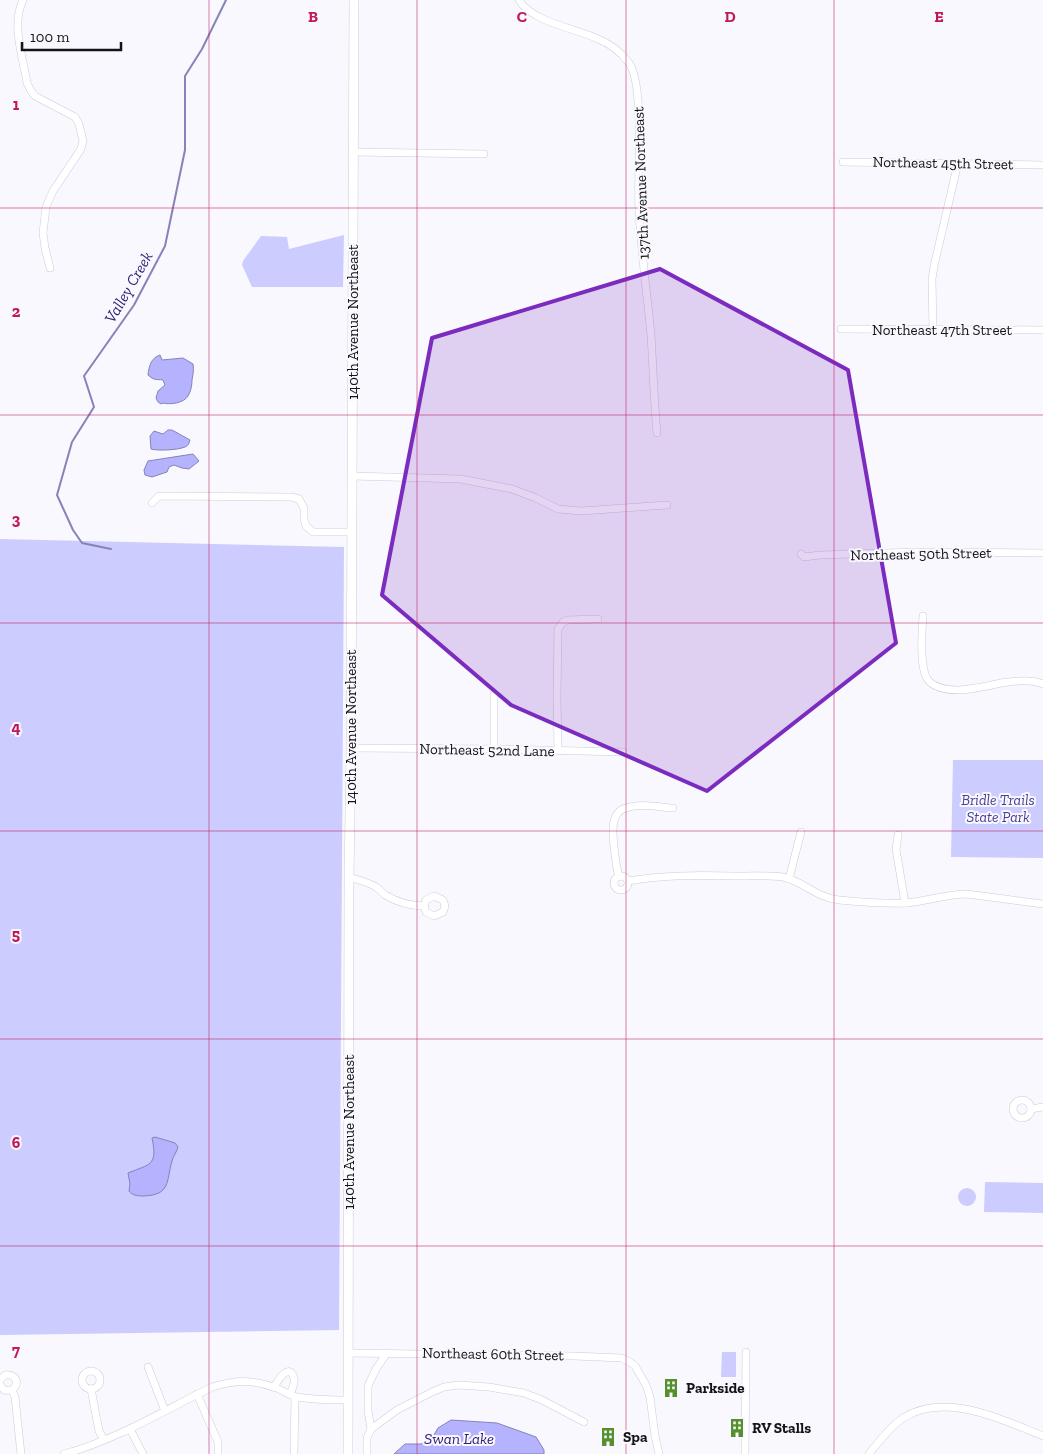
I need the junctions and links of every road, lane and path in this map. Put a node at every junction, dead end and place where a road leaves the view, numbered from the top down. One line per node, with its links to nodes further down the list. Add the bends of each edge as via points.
1 (23, 0): 9 (street, via 18,30 28,83 35,96 75,117 83,140 82,149 46,207 43,233)
2 (354, 0): 4 (street, 140th Avenue Northeast)
3 (519, 0): 13 (street, 137th Avenue Northeast, via 533,14 598,38 619,52 635,77 639,210)
4 (353, 152): 5 (street); 14 (street, 140th Avenue Northeast)
5 (484, 154)
6 (843, 162): 7 (street, Northeast 45th Street)
7 (958, 163): 8 (street, Northeast 45th Street); 11 (street, via 932,279)
8 (1043, 165)
9 (50, 268)
10 (841, 329): 11 (street, Northeast 47th Street)
11 (933, 330): 12 (street, Northeast 47th Street)
12 (1043, 330)
13 (656, 433)
14 (352, 476): 16 (street, via 460,478 512,489 558,509 581,511); 17 (street, 140th Avenue Northeast)
15 (152, 503): 17 (street, via 159,496 291,496 299,499 304,508 306,526 313,532)
16 (667, 505)
17 (352, 532): 24 (street, 140th Avenue Northeast)
18 (1043, 553): 19 (street, Northeast 50th Street, via 918,552 804,558)
19 (801, 554)
20 (923, 616): 22 (street, via 924,672 936,686 959,690 1024,680)
21 (598, 619): 26 (street, via 567,620 558,629)
22 (1043, 684)
23 (494, 695): 25 (street)
24 (351, 748): 25 (street, Northeast 52nd Lane); 32 (street, 140th Avenue Northeast)
25 (494, 749): 26 (street, Northeast 52nd Lane)
26 (558, 751): 27 (street, Northeast 52nd Lane)
27 (623, 752)
28 (673, 808): 31 (street, via 642,806 620,810 614,819 614,855)
29 (801, 832): 33 (street)
30 (898, 835): 35 (street, via 896,849)
31 (618, 876): 34 (street, via 625,877); 34 (street, via 614,882 617,889 626,888)
32 (349, 877): 37 (street, via 375,886 402,902); 41 (street, 140th Avenue Northeast)
33 (789, 879): 34 (street, via 675,875); 35 (street, via 836,900)
34 (628, 882)
35 (906, 903): 36 (street, via 957,894)
36 (1043, 904)
37 (424, 906)
38 (1043, 1107): 39 (street)
39 (1031, 1110)
40 (746, 1352): 66 (street)
41 (348, 1353): 42 (street, Northeast 60th Street); 51 (street, 140th Avenue Northeast)
42 (387, 1353): 55 (street, via 368,1386); 65 (street, Northeast 60th Street, via 613,1357 630,1362 641,1376 650,1397)
43 (148, 1367): 52 (street)
44 (0, 1380): 48 (street, via 5,1375 13,1376 16,1383)
45 (0, 1385): 48 (street, via 4,1390)
46 (274, 1387): 49 (street, via 237,1381); 50 (street); 50 (street, via 283,1373 289,1372 294,1380)
47 (91, 1389): 57 (street, via 99,1431)
48 (12, 1390): 58 (street)
49 (197, 1394): 52 (street); 61 (street, via 218,1442)
50 (293, 1396): 51 (street); 62 (street)
51 (348, 1400): 63 (street, 140th Avenue Northeast)
52 (165, 1411): 54 (street)
53 (584, 1422): 55 (street, via 524,1393 489,1386 459,1386 432,1392 397,1410)
54 (130, 1429): 57 (street); 60 (street)
55 (371, 1429): 64 (street, via 367,1438)
56 (1043, 1436): 67 (street, via 953,1406 923,1410 905,1417 891,1427)
57 (104, 1440): 59 (street)
58 (21, 1454)
59 (64, 1454)
60 (143, 1454)
61 (218, 1454)
62 (294, 1454)
63 (348, 1454)
64 (367, 1454)
65 (659, 1454)
66 (745, 1454)
67 (869, 1454)

